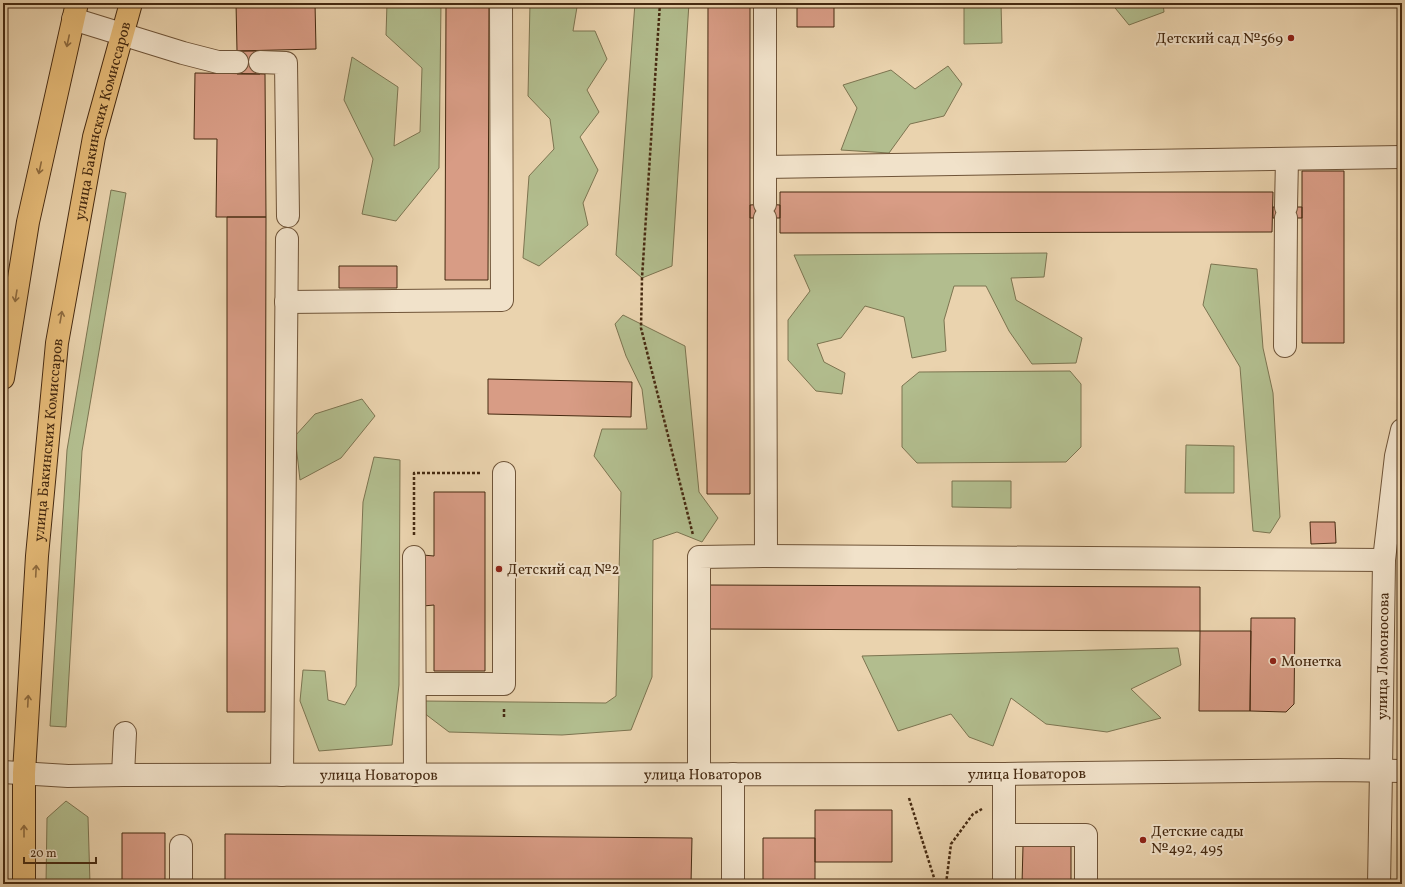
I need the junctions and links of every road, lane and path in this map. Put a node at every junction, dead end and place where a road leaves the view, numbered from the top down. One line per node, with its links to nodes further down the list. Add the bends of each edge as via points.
1 (131, 3): 6 (main road, улица Бакинских Комиссаров)
2 (501, 3): 14 (street, via 502,300)
3 (660, 3): 21 (path, via 641,328)
4 (765, 3): 11 (street)
5 (75, 11): 6 (street); 16 (main road, one-way to 16, via 28,222)
6 (122, 34): 7 (street, via 183,54 218,62); 27 (main road, улица Бакинских Комиссаров, one-way to 6, via 36,556 57,343 94,137)
7 (237, 62)
8 (260, 62): 12 (street, via 286,63)
9 (1402, 157): 10 (street)
10 (1287, 159): 11 (street); 15 (street)
11 (765, 167): 19 (street)
12 (288, 216)
13 (287, 239): 14 (street)
14 (286, 302): 32 (street)
15 (1285, 346)
16 (3, 378)
17 (1402, 430): 22 (street, улица Ломоносова, via 1396,456)
18 (504, 473): 20 (path, via 414,473); 23 (street, via 504,684)
19 (766, 556): 21 (street); 22 (street)
20 (414, 557): 23 (street)
21 (699, 557): 28 (street)
22 (1384, 560): 25 (street, улица Ломоносова)
23 (415, 684): 33 (street)
24 (125, 733): 31 (street)
25 (1392, 771): 30 (street, улица Новаторов); 45 (street, улица Ломоносова)
26 (3, 772): 27 (street, улица Новаторов)
27 (24, 773): 31 (street, улица Новаторов, via 68,776); 38 (main road, улица Бакинских Комиссаров, one-way to 27)
28 (699, 774): 29 (street, улица Новаторов); 33 (street, улица Новаторов)
29 (733, 774): 30 (street, улица Новаторов); 40 (street)
30 (1004, 774): 35 (street)
31 (123, 775): 32 (street, улица Новаторов)
32 (282, 775): 33 (street, улица Новаторов)
33 (415, 775)
34 (909, 798): 41 (path)
35 (1004, 799): 36 (street); 42 (path, via 973,814 951,844)
36 (1004, 835): 43 (street); 44 (street, via 1086,835)
37 (181, 846): 39 (street)
38 (24, 884)
39 (181, 884)
40 (733, 884)
41 (936, 884)
42 (946, 884)
43 (1004, 884)
44 (1086, 884)
45 (1379, 884)

